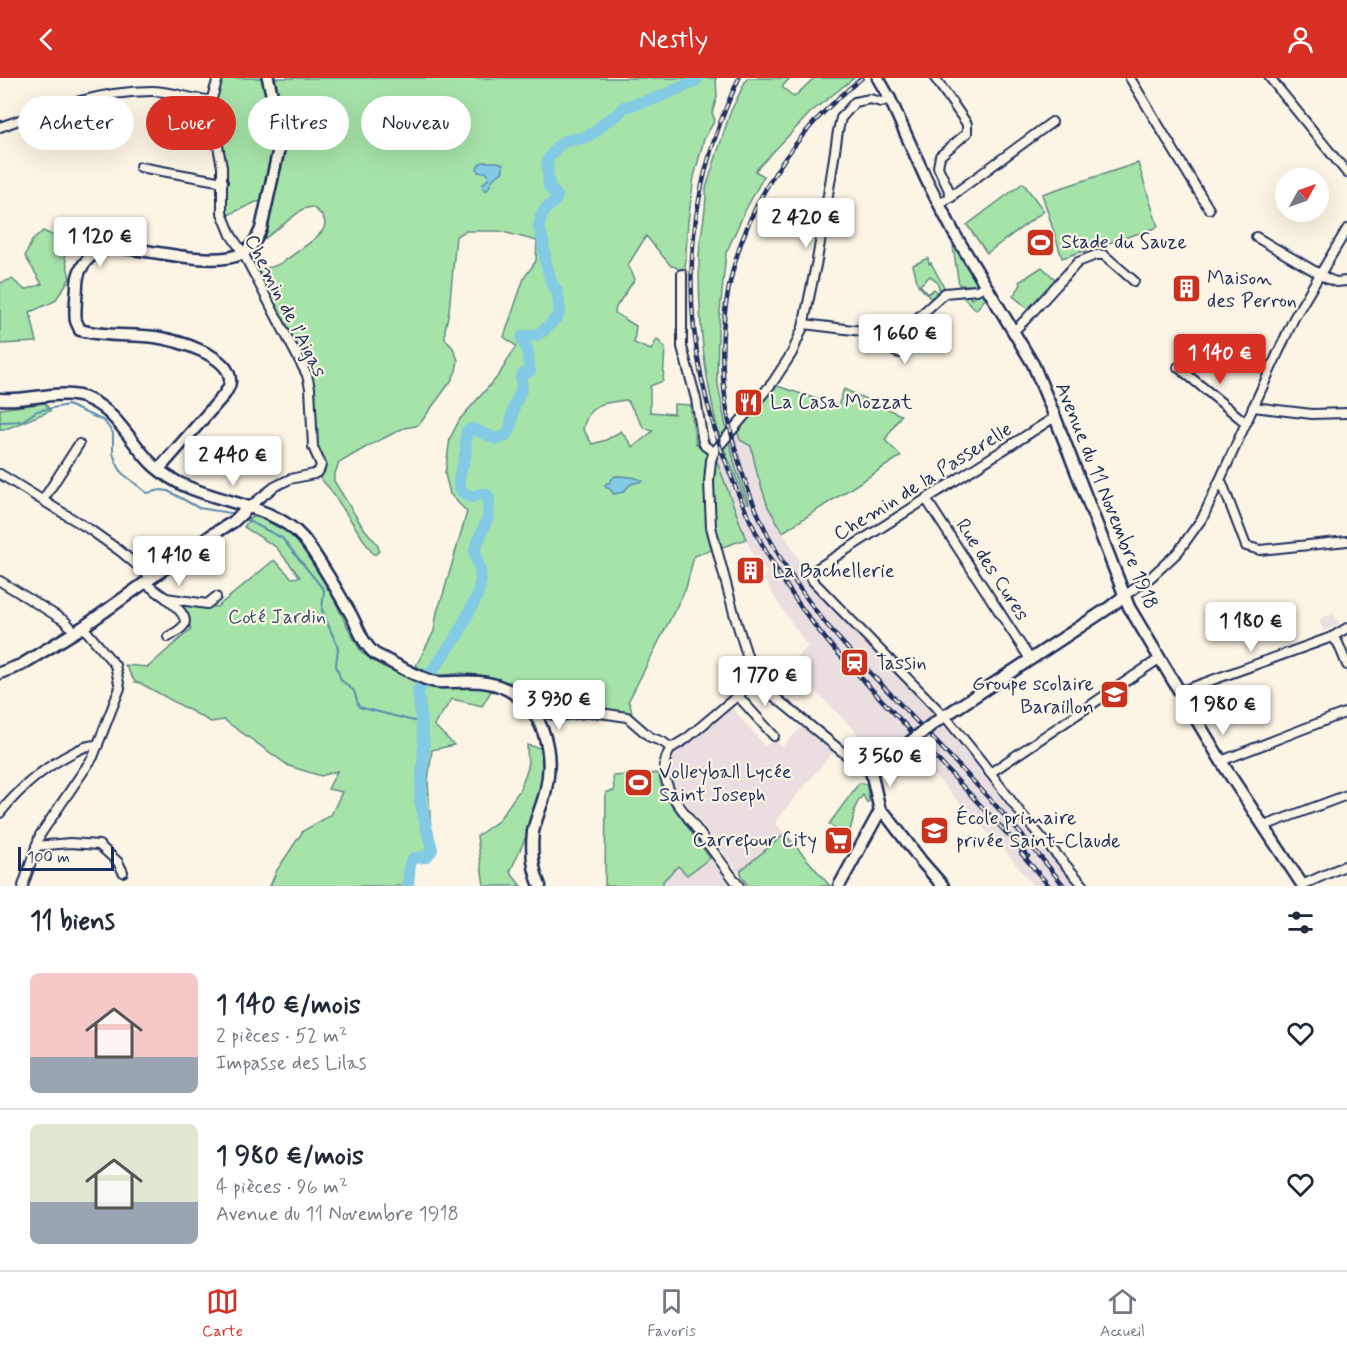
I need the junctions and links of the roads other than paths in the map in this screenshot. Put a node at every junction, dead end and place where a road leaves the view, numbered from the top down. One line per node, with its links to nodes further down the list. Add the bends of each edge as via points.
1 (218, 78): 8 (street, Chemin de l'Aigas)
2 (268, 78): 22 (main road, via 278,122 279,148 261,229)
3 (936, 78): 17 (street, via 967,124 967,134 940,156 938,167)
4 (1130, 78): 19 (street)
5 (1270, 78): 15 (street)
6 (880, 81): 9 (street); 10 (main road, Avenue du 11 Novembre 1918)
7 (186, 96): 12 (street, via 154,91 90,98)
8 (212, 96)
9 (870, 99): 10 (street); 28 (street, via 855,102 841,118)
10 (890, 99): 18 (main road, Avenue du 11 Novembre 1918)
11 (1052, 122): 17 (street)
12 (0, 127)
13 (219, 150): 16 (street, Chemin de l'Aigas)
14 (140, 167): 16 (street)
15 (1347, 173)
16 (223, 182): 22 (street, Chemin de l'Aigas, via 222,213)
17 (952, 197): 18 (street)
18 (939, 205): 27 (main road, Avenue du 11 Novembre 1918)
19 (1209, 209)
20 (1347, 229): 24 (street)
21 (1256, 237): 24 (street)
22 (243, 253): 40 (main road, via 214,258 112,247 93,255 80,271 76,322 80,330 155,337 191,346 226,369 230,382 224,395); 45 (street, Chemin de l'Aigas, via 307,375 313,447 321,465 314,474 274,487)
23 (682, 274): 39 (street, via 682,347 703,442)
24 (1320, 274): 26 (street, via 1336,282); 34 (street, via 1294,318)
25 (1134, 281): 30 (street, via 1104,255 1078,262)
26 (1347, 281)
27 (986, 285): 29 (street, via 977,290 945,293 912,323); 30 (main road, Avenue du 11 Novembre 1918)
28 (804, 324): 31 (street); 39 (street, via 792,353 773,382)
29 (905, 324): 31 (street); 31 (street, via 911,339 903,353 893,351)
30 (1014, 331): 36 (main road, Avenue du 11 Novembre 1918)
31 (884, 332)
32 (1178, 367): 37 (street)
33 (0, 399): 40 (main road, via 73,394 91,400 112,415)
34 (1253, 407): 35 (street, via 1312,414); 37 (street)
35 (1347, 413)
36 (1055, 417): 43 (street, Chemin de la Passerelle); 49 (main road, Avenue du 11 Novembre 1918)
37 (1246, 423): 42 (street)
38 (79, 444): 44 (street)
39 (714, 452): 60 (street, via 709,482 711,527)
40 (159, 469): 45 (main road, via 178,483)
41 (0, 474): 44 (street)
42 (1219, 482): 46 (street, via 1246,546 1260,550); 49 (street, via 1203,516 1178,552 1151,578)
43 (926, 499): 56 (street, Rue des Cures); 65 (street, Chemin de la Passerelle, via 810,575)
44 (43, 500): 47 (street, via 120,551)
45 (243, 513): 47 (main road); 61 (main road, via 279,520 302,537 350,612 362,639 375,654 432,681 476,681)
46 (1347, 541)
47 (148, 580): 51 (street); 53 (main road)
48 (0, 581): 53 (street)
49 (1124, 596): 56 (main road); 57 (main road, Avenue du 11 Novembre 1918)
50 (216, 597): 51 (street, via 207,604)
51 (166, 598): 55 (street, via 185,618 183,627)
52 (1347, 628): 54 (street)
53 (79, 630): 59 (main road, via 21,665); 67 (street, via 115,665 120,688)
54 (1332, 637): 58 (street); 62 (street)
55 (168, 638)
56 (1030, 659): 65 (main road)
57 (1159, 659): 62 (main road, Avenue du 11 Novembre 1918); 71 (street)
58 (1347, 665)
59 (0, 673)
60 (755, 681): 63 (street); 70 (street)
61 (509, 690): 68 (street, via 523,691 543,711 559,716 594,711 627,717 644,733); 81 (main road, via 536,716 545,732 549,752 546,790 533,834 534,865)
62 (1179, 692): 69 (main road, Avenue du 11 Novembre 1918)
63 (737, 694): 66 (street); 68 (street, via 686,739)
64 (1347, 712): 69 (street)
65 (939, 719): 70 (main road, bridge); 71 (street)
66 (774, 736)
67 (98, 745): 74 (street, via 88,745 55,762 27,783); 76 (street)
68 (670, 748): 82 (street, via 663,773 672,796)
69 (1221, 761): 75 (main road, Avenue du 11 Novembre 1918)
70 (871, 771): 73 (main road)
71 (990, 773): 79 (street)
72 (1347, 795): 75 (street)
73 (880, 811): 83 (main road); 84 (main road)
74 (0, 813)
75 (1264, 826): 85 (main road, Avenue du 11 Novembre 1918)
76 (36, 846): 78 (street, via 99,845); 80 (street)
77 (1347, 865): 85 (street)
78 (123, 872)
79 (1081, 885)
80 (23, 886)
81 (540, 886)
82 (739, 886)
83 (839, 886)
84 (943, 886)
85 (1303, 886)

